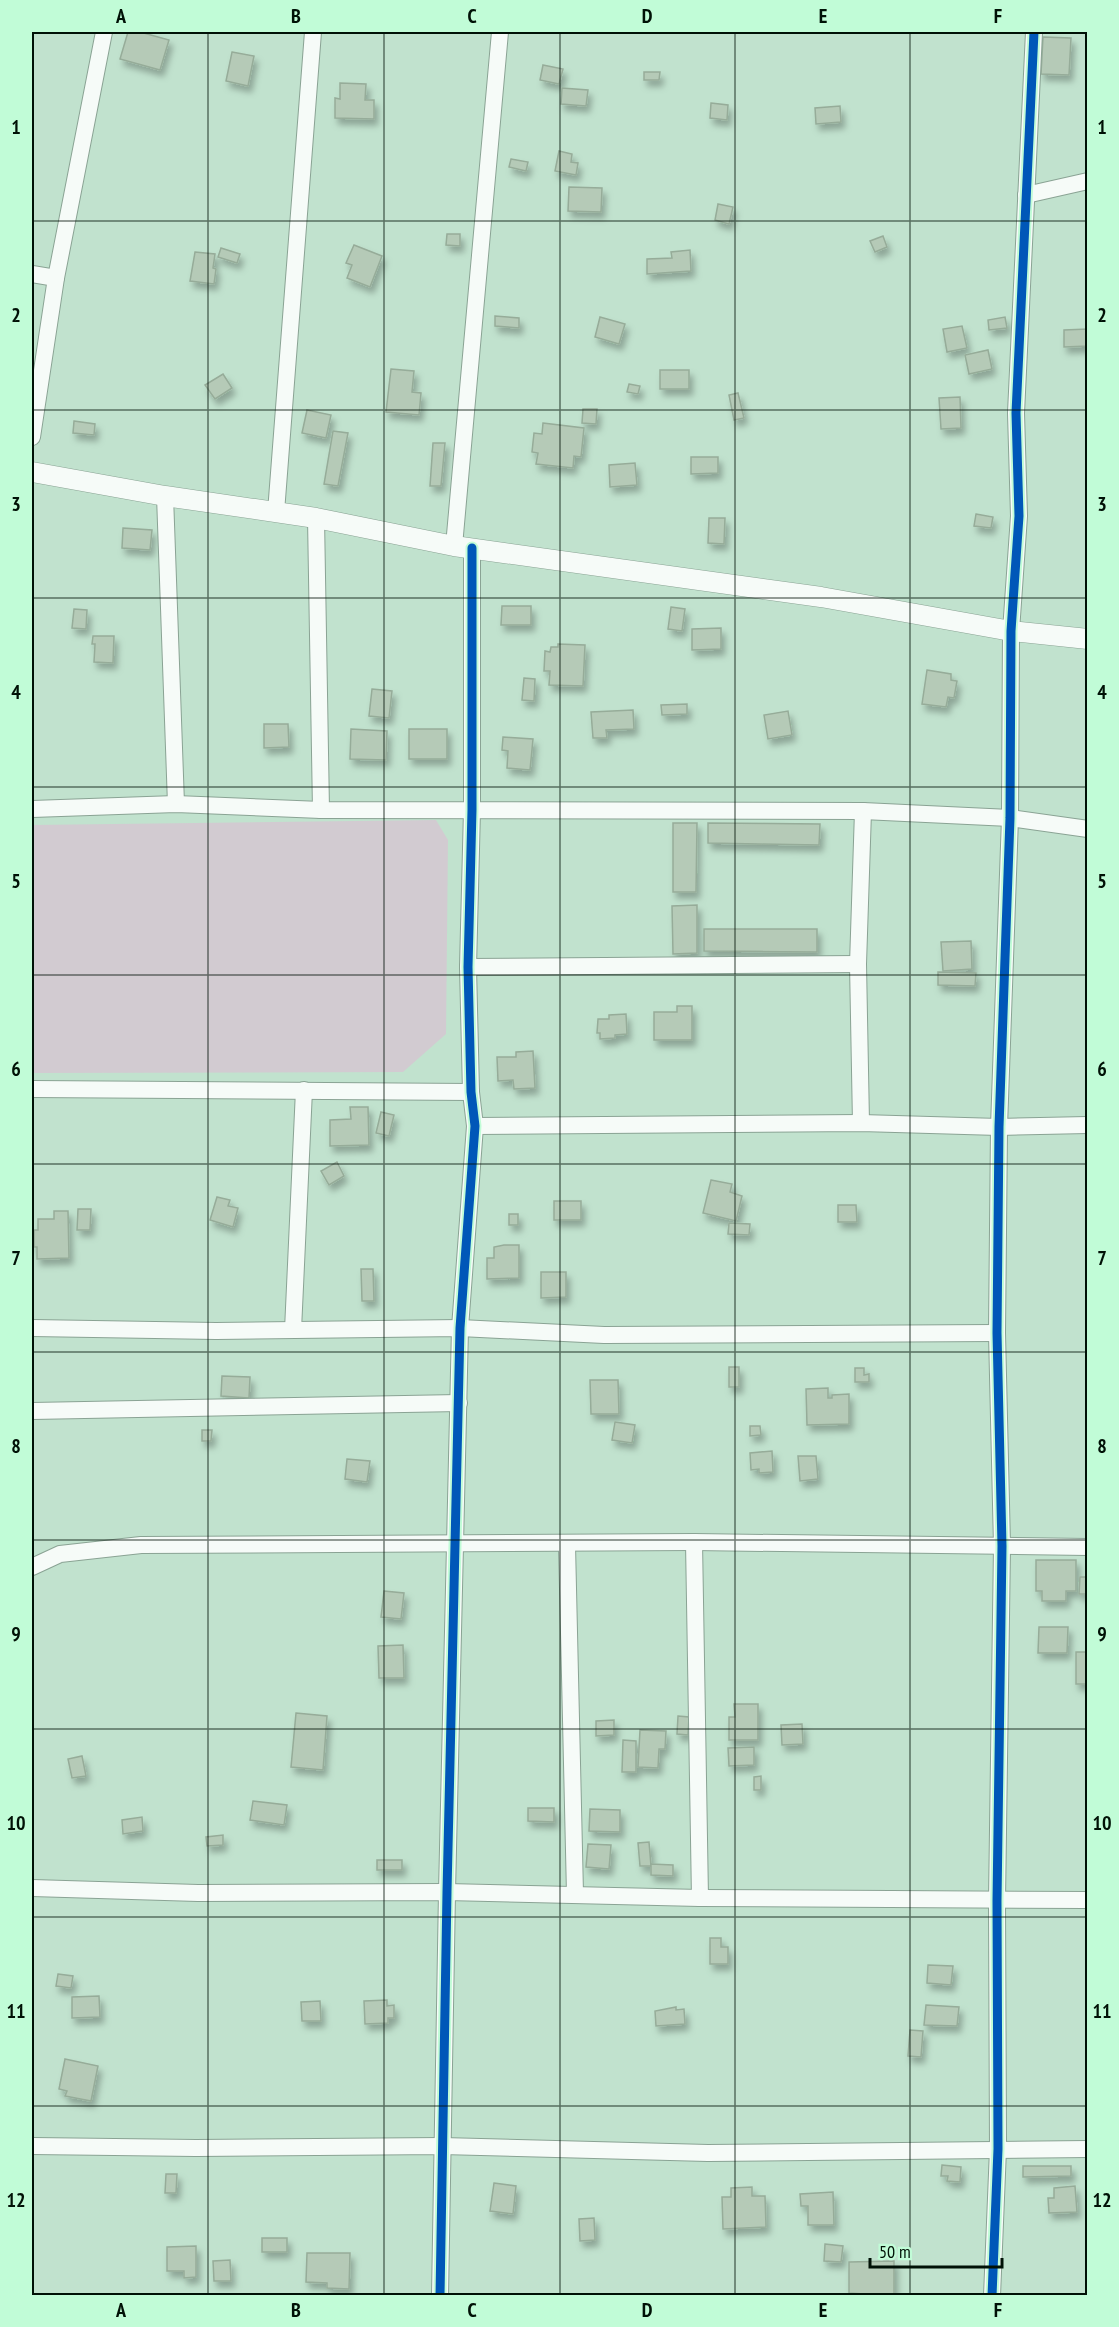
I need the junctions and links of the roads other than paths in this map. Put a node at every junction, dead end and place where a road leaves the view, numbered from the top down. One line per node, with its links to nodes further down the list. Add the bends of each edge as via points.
1 (104, 32): 8 (street)
2 (313, 32): 12 (street)
3 (500, 32): 14 (street)
4 (1034, 32): 6 (street)
5 (1088, 181): 6 (street)
6 (1026, 195): 15 (street, via 1016,413 1019,516)
7 (32, 274): 8 (street)
8 (56, 278): 9 (street)
9 (32, 437)
10 (32, 472): 11 (street)
11 (165, 496): 12 (street); 17 (street)
12 (276, 513): 13 (street)
13 (316, 518): 14 (street); 19 (street)
14 (463, 547): 15 (street, via 821,597); 20 (street)
15 (1011, 632): 16 (street); 22 (street)
16 (1088, 639)
17 (176, 804): 18 (street); 19 (street)
18 (32, 809)
19 (321, 810): 20 (street)
20 (472, 810): 21 (street); 25 (street)
21 (863, 811): 22 (street); 24 (street)
22 (1010, 818): 23 (street); 32 (street)
23 (1088, 829)
24 (858, 964): 25 (street); 29 (street)
25 (468, 967): 28 (street)
26 (32, 1089): 27 (street)
27 (304, 1090): 28 (street); 35 (street)
28 (471, 1092): 31 (street)
29 (861, 1123): 31 (street); 32 (street)
30 (1088, 1125): 32 (street)
31 (475, 1126): 34 (street)
32 (999, 1127): 36 (street)
33 (32, 1328): 35 (street)
34 (460, 1328): 35 (street); 36 (street, via 604,1335); 37 (street)
35 (293, 1330)
36 (997, 1332): 42 (street)
37 (459, 1403): 38 (street); 40 (street)
38 (32, 1411)
39 (694, 1542): 41 (street); 42 (street); 48 (street)
40 (457, 1544): 41 (street); 44 (street, via 141,1545 60,1554); 46 (street)
41 (567, 1545): 47 (street)
42 (1002, 1546): 43 (street); 49 (street)
43 (1088, 1547)
44 (32, 1567)
45 (32, 1888): 46 (street, via 198,1893)
46 (447, 1892): 47 (street); 51 (street)
47 (574, 1894): 48 (street)
48 (700, 1898): 49 (street)
49 (997, 1900): 50 (street); 53 (street)
50 (1088, 1900)
51 (442, 2145): 52 (street); 53 (street, via 708,2153); 55 (street)
52 (32, 2146)
53 (998, 2149): 54 (street); 56 (street)
54 (1088, 2149)
55 (440, 2295)
56 (992, 2295)

